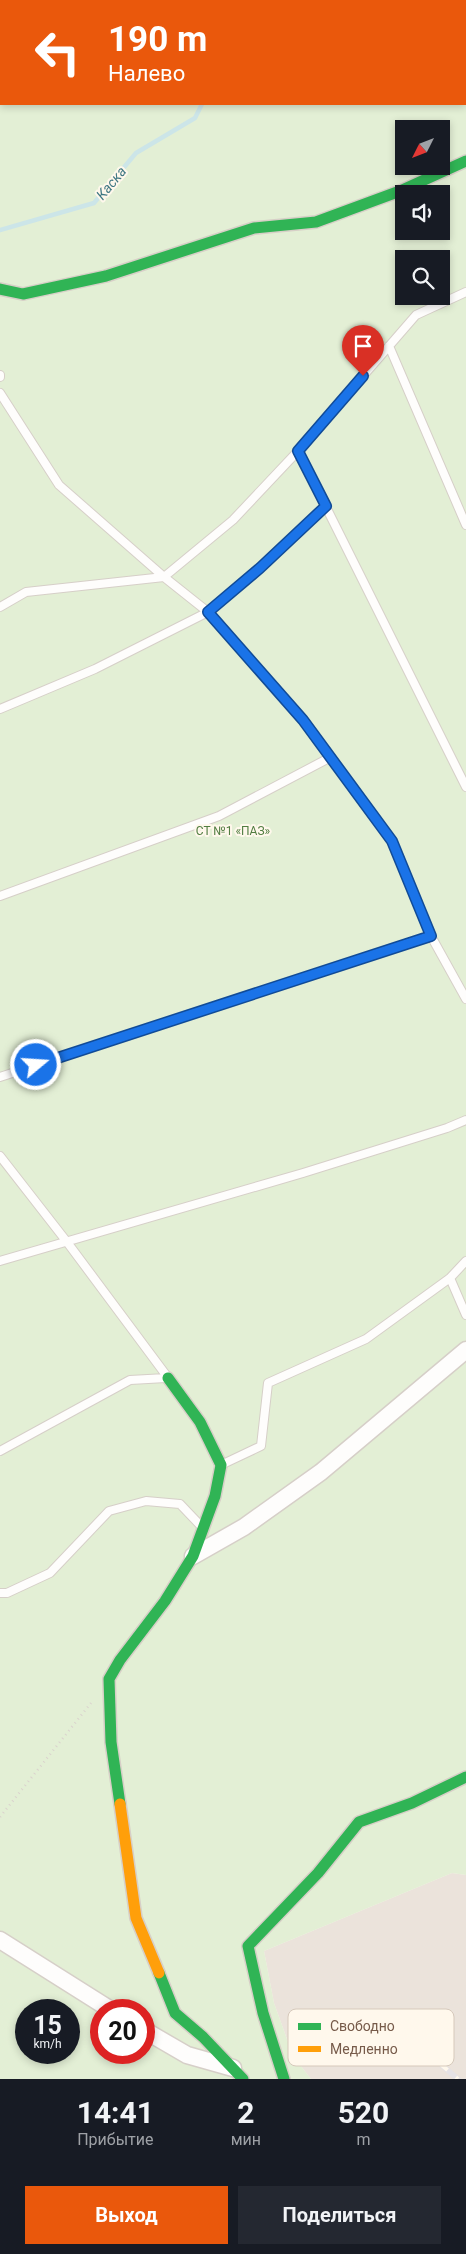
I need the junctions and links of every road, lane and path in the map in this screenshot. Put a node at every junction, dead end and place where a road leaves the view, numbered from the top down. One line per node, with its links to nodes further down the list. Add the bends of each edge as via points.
1 (466, 161): 2 (street, via 400,191 316,222 254,228 106,276 23,294)
2 (0, 289)
3 (466, 292): 4 (lane, via 416,315)
4 (389, 346): 6 (lane); 8 (lane)
5 (0, 393): 9 (lane, via 58,486)
6 (298, 451): 7 (lane); 9 (lane, via 233,520)
7 (326, 506): 11 (lane); 14 (lane)
8 (466, 525)
9 (164, 577): 10 (lane, via 26,592); 11 (lane)
10 (0, 608)
11 (208, 612): 12 (lane, via 95,669); 13 (lane, via 303,720)
12 (0, 709)
13 (331, 757): 15 (lane, via 219,816); 16 (lane, via 392,841)
14 (466, 787)
15 (0, 896)
16 (431, 936): 17 (lane); 18 (lane)
17 (466, 999)
18 (0, 1077)
19 (466, 1120): 21 (lane, via 303,1173)
20 (0, 1156): 21 (lane)
21 (67, 1242): 22 (lane); 27 (lane)
22 (0, 1260)
23 (466, 1261): 24 (lane)
24 (450, 1278): 25 (lane); 29 (lane, via 366,1339 268,1383 261,1446)
25 (466, 1315)
26 (466, 1350): 31 (street, via 321,1472 244,1527)
27 (168, 1378): 28 (lane, via 130,1380); 29 (street, via 200,1422)
28 (0, 1451)
29 (221, 1464): 30 (street, via 215,1496)
30 (203, 1529): 31 (street); 32 (lane, via 180,1504 146,1501 109,1511 50,1573)
31 (193, 1556): 39 (street, via 165,1602 120,1660 109,1680 111,1742 136,1918 175,2013)
32 (0, 1593)
33 (91, 1702): 35 (path)
34 (466, 1777): 40 (street, via 412,1803 359,1822 318,1873 248,1946 254,1984)
35 (0, 1817)
36 (0, 1940): 37 (street)
37 (94, 1999)
38 (155, 2037): 39 (street, via 186,2055)
39 (238, 2074)
40 (284, 2079)

